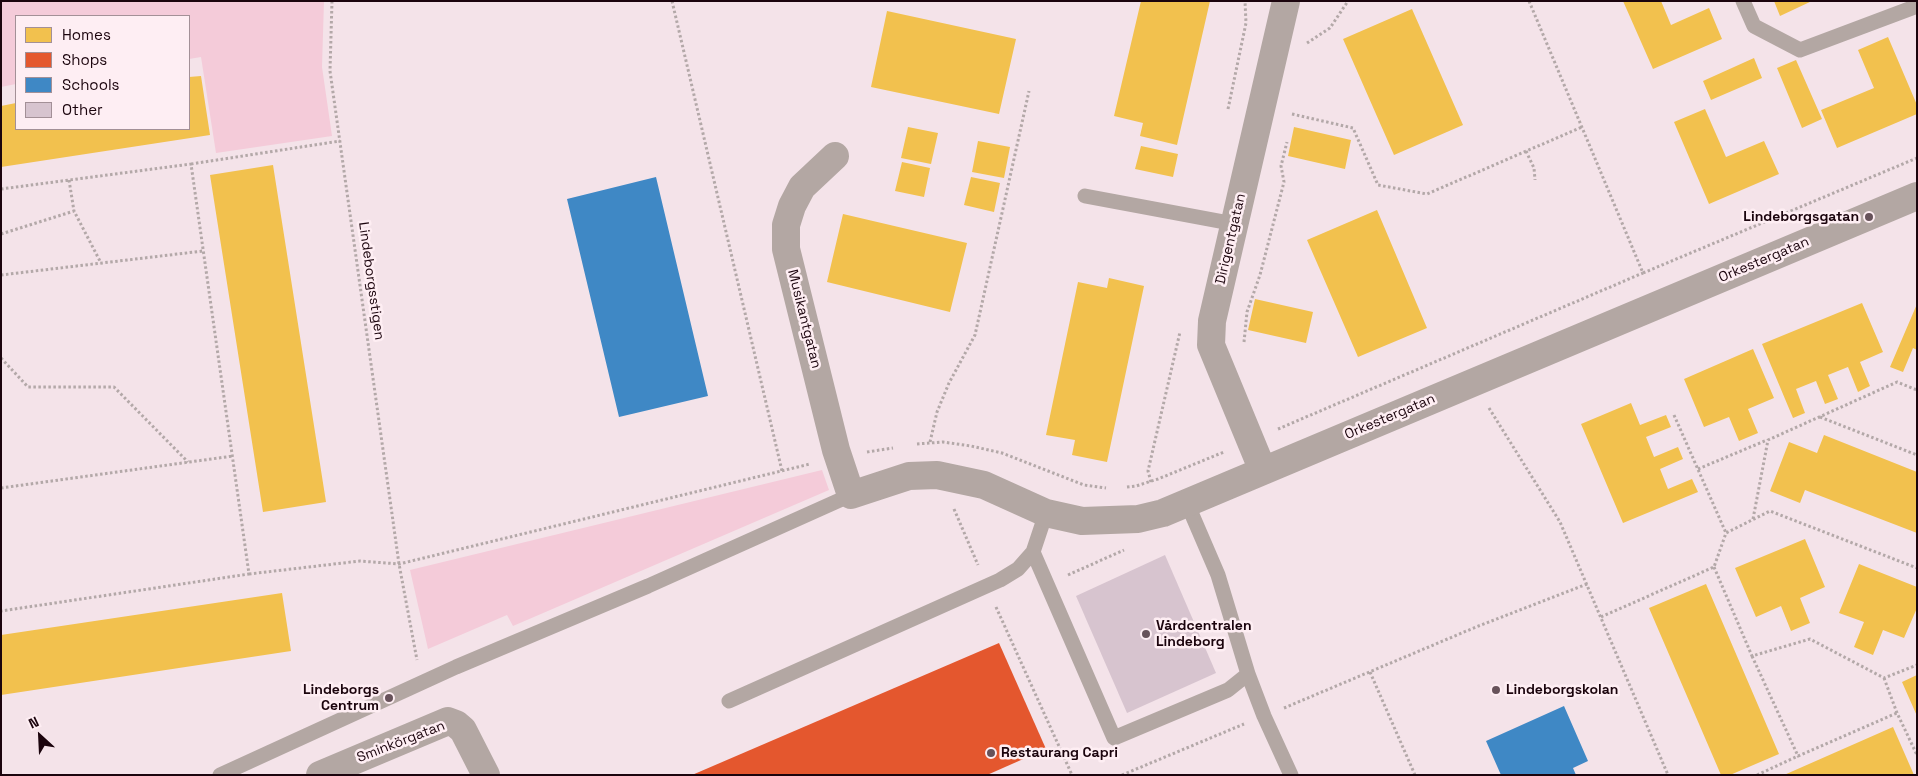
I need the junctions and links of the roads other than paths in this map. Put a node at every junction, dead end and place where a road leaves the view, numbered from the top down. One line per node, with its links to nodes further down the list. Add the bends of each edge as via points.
1 (1286, 1): 7 (street, Dirigentgatan)
2 (1743, 1): 3 (lane, via 1754,26 1800,50)
3 (1917, 6)
4 (835, 156): 9 (street, Musikantgatan, via 802,187 792,206 786,225 786,250 838,457)
5 (1085, 196): 7 (lane)
6 (1917, 196): 8 (street, Orkestergatan)
7 (1235, 224): 8 (street, Dirigentgatan, via 1212,321 1211,345)
8 (1263, 471): 10 (street, Orkestergatan)
9 (851, 496): 11 (street, Orkestergatan, via 909,476 937,475 984,485); 15 (lane, via 456,667)
10 (1187, 503): 11 (street, Orkestergatan, via 1163,513 1138,518 1082,521); 13 (lane, via 1218,574)
11 (1046, 514): 12 (lane)
12 (1032, 552): 13 (lane, via 1114,738 1228,690); 14 (lane, via 1018,569 1000,580)
13 (1248, 674): 18 (lane)
14 (729, 701)
15 (220, 775)
16 (320, 775): 17 (street, Sminkörgatan, via 448,721 463,730)
17 (486, 775)
18 (1291, 775)

